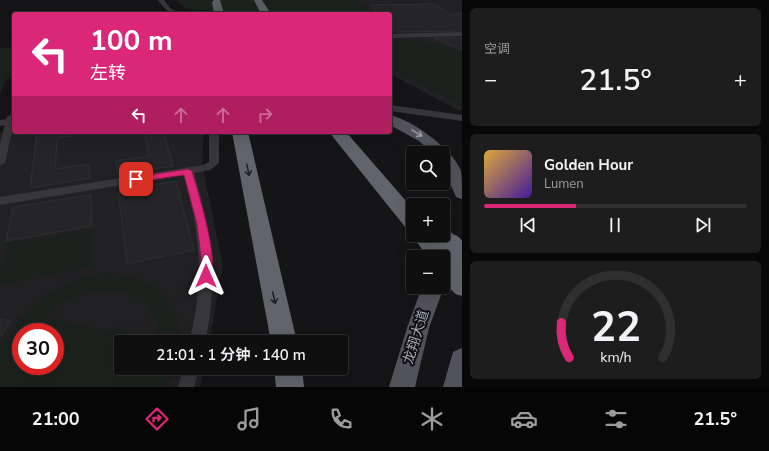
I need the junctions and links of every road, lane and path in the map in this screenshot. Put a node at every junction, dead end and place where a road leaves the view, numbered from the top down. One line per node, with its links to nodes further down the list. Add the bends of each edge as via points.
1 (161, 0): 4 (street, via 169,10)
2 (258, 0): 6 (highway)
3 (217, 2): 5 (highway)
4 (176, 12)
5 (219, 12)
6 (265, 12)
7 (462, 34): 8 (street)
8 (392, 36)
9 (392, 108): 11 (street)
10 (392, 112): 14 (street)
11 (462, 118)
12 (8, 119): 19 (street)
13 (392, 120): 20 (main road, one-way to 20)
14 (462, 122)
15 (214, 134): 23 (street, via 214,163 206,168)
16 (240, 134): 38 (highway, one-way to 38)
17 (339, 134): 27 (highway)
18 (351, 134): 25 (highway)
19 (2, 146): 21 (street)
20 (433, 146)
21 (0, 163)
22 (450, 166): 24 (main road)
23 (188, 171): 26 (street); 37 (street, via 202,224 206,257 205,293)
24 (462, 193)
25 (408, 198)
26 (0, 201)
27 (406, 215)
28 (462, 235): 32 (main road)
29 (429, 242): 31 (highway)
30 (447, 242): 33 (highway, bridge)
31 (435, 250)
32 (450, 255)
33 (462, 259)
34 (450, 268): 35 (highway, bridge)
35 (462, 283)
36 (430, 294): 44 (main road, 龙翔大道)
37 (198, 335)
38 (283, 335)
39 (462, 360): 45 (main road)
40 (189, 375): 42 (street)
41 (289, 375): 43 (highway)
42 (186, 387)
43 (290, 387)
44 (402, 387)
45 (456, 387)

